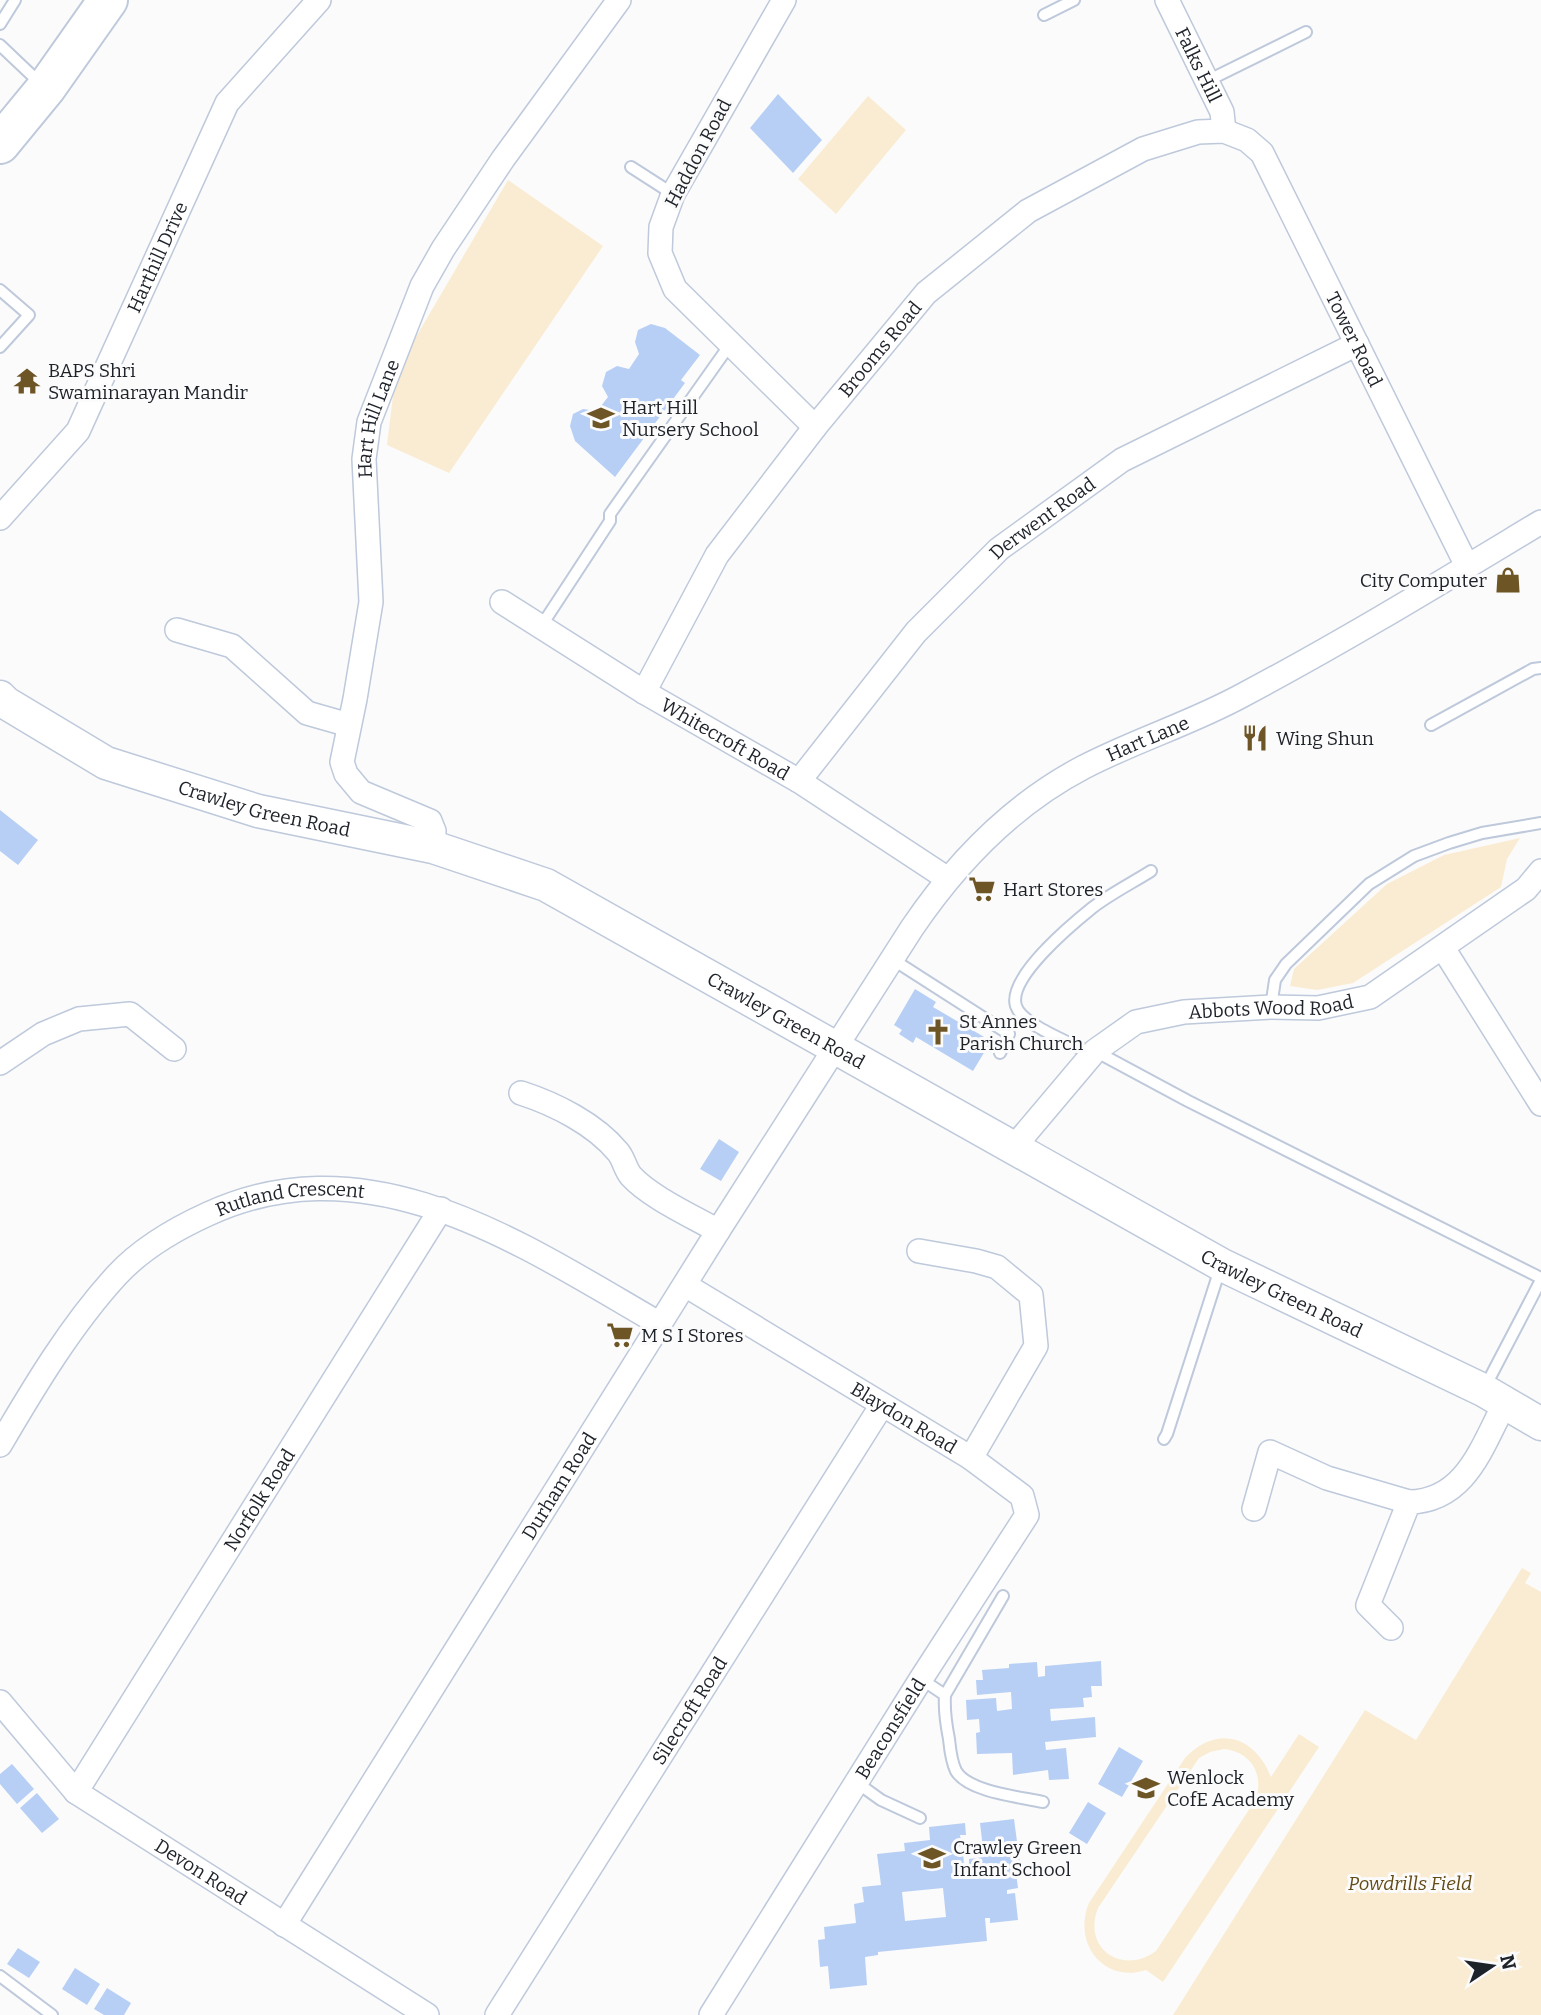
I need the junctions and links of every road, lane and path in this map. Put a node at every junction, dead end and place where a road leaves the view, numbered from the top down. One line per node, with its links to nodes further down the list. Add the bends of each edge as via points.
1 (15, 0): 9 (lane)
2 (108, 0): 13 (highway)
3 (319, 0): 23 (street, Harthill Drive, via 227,103 78,431)
4 (619, 0): 33 (street, Hart Hill Lane, via 443,249 422,286 382,388 365,439 371,602)
5 (784, 0): 17 (street, Haddon Road)
6 (1074, 0): 8 (lane)
7 (1167, 0): 12 (street, Falks Hill)
8 (1044, 15)
9 (0, 24)
10 (1306, 32): 12 (lane)
11 (0, 45): 13 (lane)
12 (1207, 81): 14 (street, Falks Hill, via 1222,112)
13 (46, 88): 15 (highway)
14 (1224, 131): 20 (street, Tower Road, via 1247,140 1262,153); 22 (street, Brooms Road, via 1198,132 1143,149 1028,211 926,293)
15 (0, 144)
16 (631, 167): 17 (lane)
17 (673, 194): 19 (street, Haddon Road, via 661,227 660,253 675,289)
18 (0, 289): 21 (lane, via 29,315)
19 (731, 343): 22 (street, Haddon Road); 27 (lane, via 610,514 610,522)
20 (1357, 344): 25 (street, Tower Road); 34 (street, Derwent Road, via 1122,460 999,549 916,632)
21 (0, 347)
22 (815, 427): 30 (street, Brooms Road, via 718,555)
23 (0, 518)
24 (1541, 522): 25 (street, Hart Lane)
25 (1467, 566): 39 (street, Hart Lane, via 1239,698 1059,781 1000,826)
26 (502, 602): 27 (street, Whitecroft Road)
27 (540, 628): 30 (street, Whitecroft Road)
28 (177, 630): 33 (street, via 232,646 307,713)
29 (1541, 668): 32 (lane)
30 (643, 692): 34 (street, Whitecroft Road)
31 (0, 697): 36 (street, Crawley Green Road, via 106,763 258,811)
32 (1431, 724)
33 (349, 725): 36 (street, Hart Hill Lane, via 341,762 346,774 361,792 430,821)
34 (799, 781): 39 (street, Whitecroft Road)
35 (1541, 823): 42 (lane, via 1449,843 1414,856 1369,884 1286,964 1275,980)
36 (433, 847): 44 (street, Crawley Green Road, via 546,885)
37 (1151, 871): 45 (lane, via 1094,907 1044,951 1016,988 1016,1006 1024,1019)
38 (1541, 872): 40 (street, Abbots Wood Road, via 1526,889)
39 (948, 879): 41 (street, Hart Lane)
40 (1443, 948): 42 (street, Abbots Wood Road, via 1370,997 1318,1008); 49 (street)
41 (892, 959): 44 (street, Hart Lane); 46 (lane, via 1009,1034)
42 (1271, 1007): 45 (street, Abbots Wood Road, via 1184,1012 1136,1022)
43 (174, 1049): 47 (street, via 130,1014 79,1019 43,1034)
44 (835, 1049): 50 (street, Crawley Green Road); 52 (street, Durham Road)
45 (1093, 1052): 50 (street, Abbots Wood Road); 55 (lane)
46 (1000, 1053)
47 (0, 1063)
48 (521, 1093): 52 (street, via 580,1120 620,1153 629,1174)
49 (1541, 1104)
50 (1014, 1147): 54 (street, Crawley Green Road)
51 (441, 1209): 57 (street, Rutland Crescent, via 506,1236); 60 (street, Rutland Crescent, via 375,1191 303,1187 233,1202 172,1230 118,1274); 73 (street, Norfolk Road)
52 (718, 1231): 56 (street, Durham Road)
53 (919, 1251): 64 (street, Blaydon Road, via 997,1267 1031,1295 1036,1346)
54 (1222, 1265): 58 (street, Crawley Green Road); 62 (lane)
55 (1541, 1279): 58 (lane)
56 (685, 1285): 57 (street, Durham Road); 59 (street, Blaydon Road)
57 (660, 1324): 76 (street, Durham Road)
58 (1494, 1397): 61 (street, Crawley Green Road); 65 (street, via 1467,1473 1451,1490 1424,1502)
59 (882, 1405): 64 (street, Blaydon Road); 80 (street, Silecroft Road)
60 (6, 1421): 63 (street, Rutland Crescent)
61 (1541, 1424)
62 (1164, 1439)
63 (0, 1445)
64 (971, 1458): 69 (street, Beaconsfield, via 1023,1496 1027,1515)
65 (1409, 1502): 66 (street, via 1327,1478 1270,1452); 68 (street, via 1368,1605)
66 (1254, 1509)
67 (1003, 1596): 70 (lane)
68 (1391, 1628)
69 (920, 1679): 70 (lane); 72 (street, Beaconsfield)
70 (945, 1695): 74 (lane, via 951,1756 962,1778 989,1790)
71 (0, 1702): 73 (street, Devon Road)
72 (856, 1782): 75 (lane); 81 (street, Beaconsfield)
73 (76, 1792): 76 (street, Devon Road)
74 (1043, 1802)
75 (920, 1818)
76 (284, 1925): 79 (street, Devon Road)
77 (0, 1976): 78 (lane)
78 (52, 2015)
79 (427, 2015)
80 (497, 2015)
81 (710, 2015)

